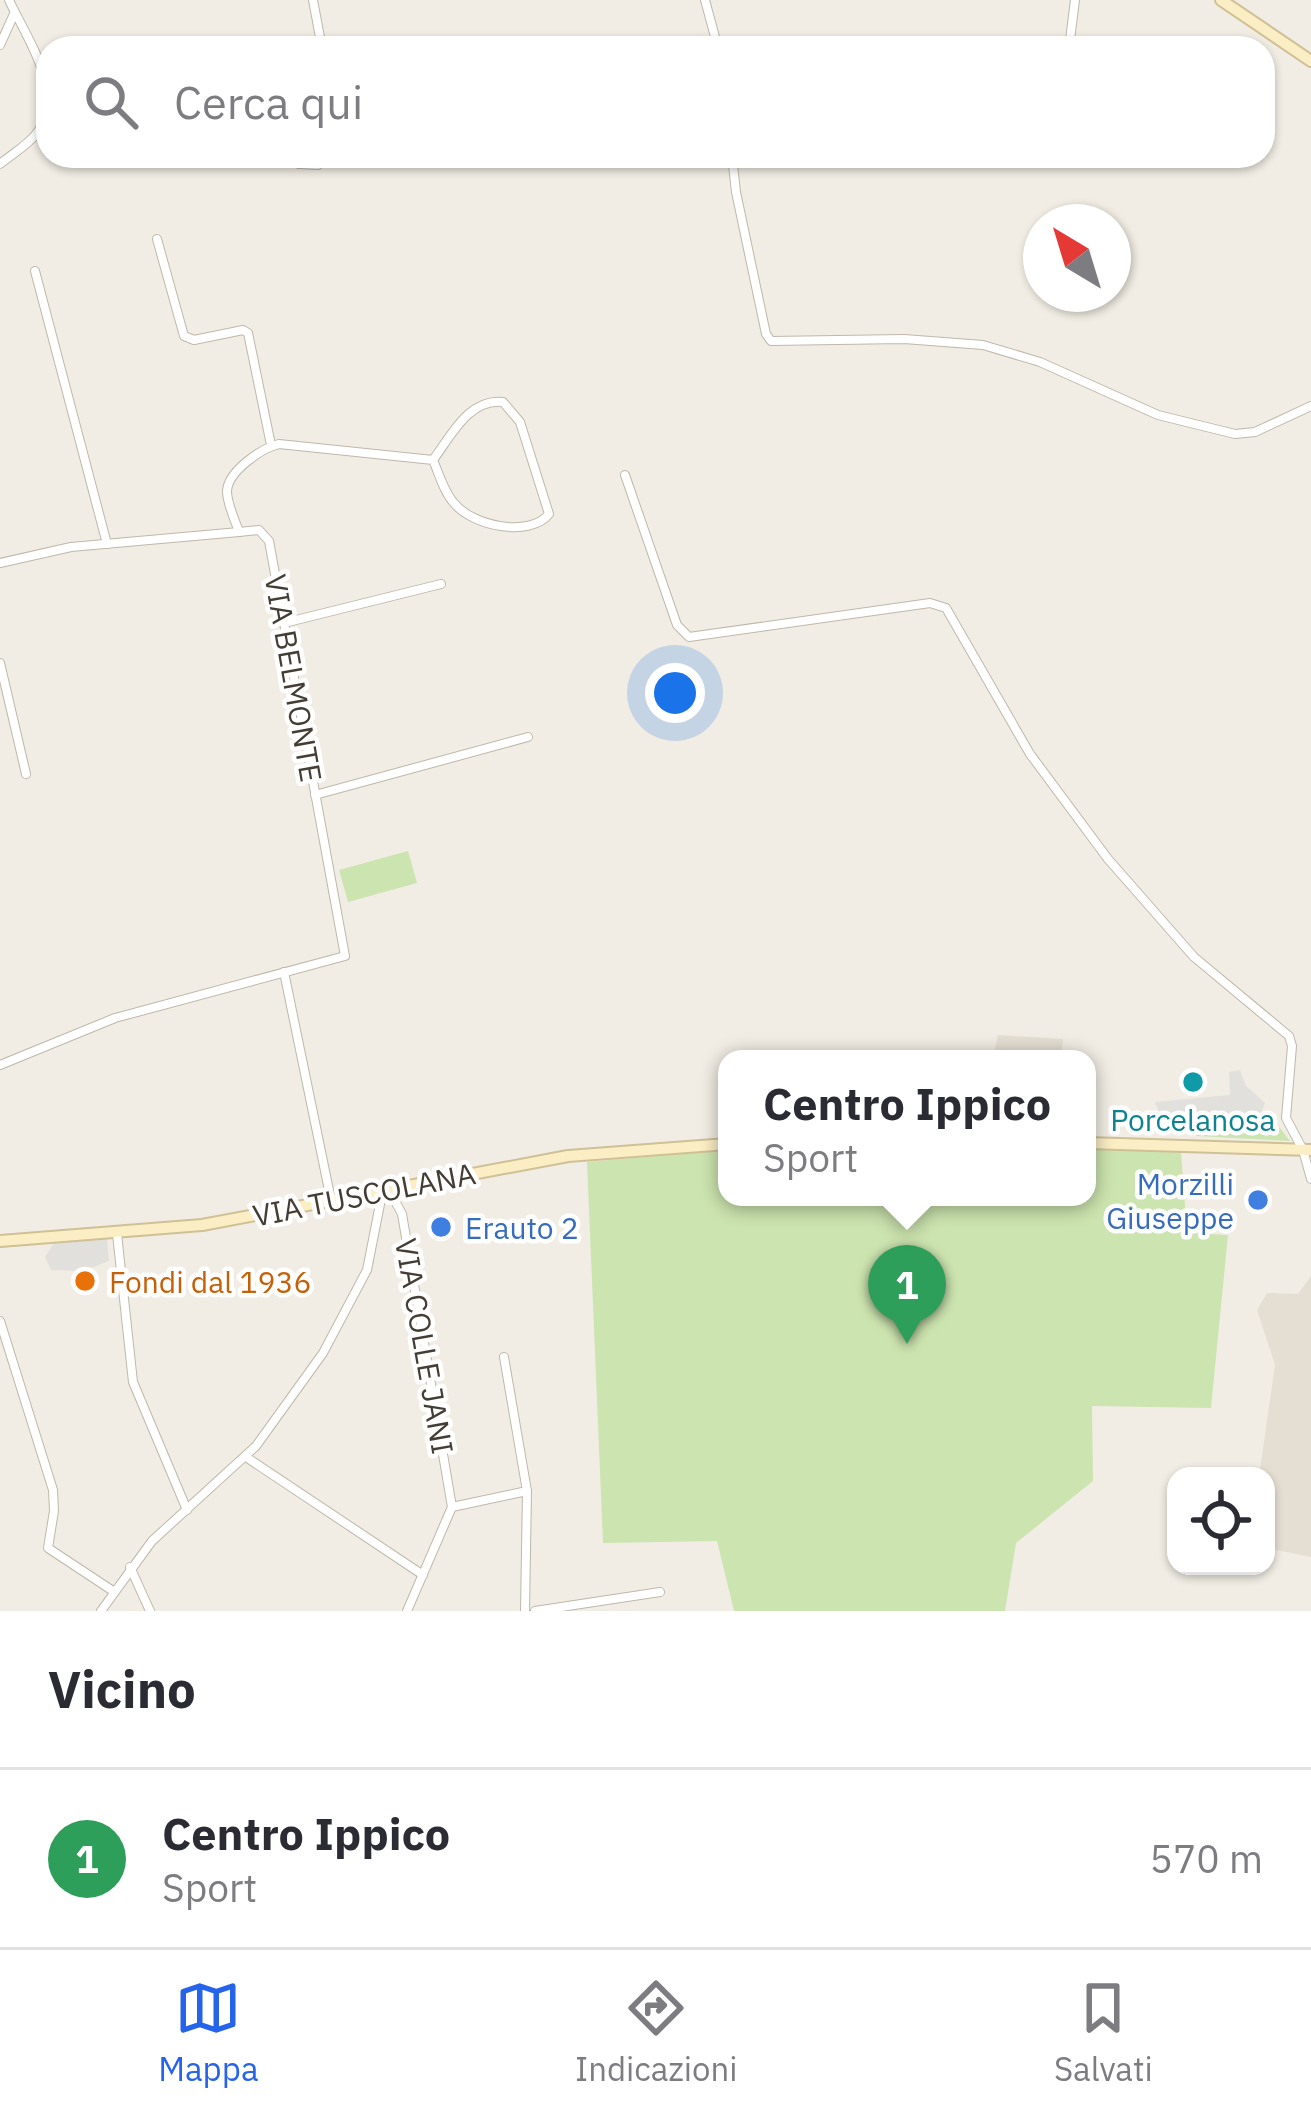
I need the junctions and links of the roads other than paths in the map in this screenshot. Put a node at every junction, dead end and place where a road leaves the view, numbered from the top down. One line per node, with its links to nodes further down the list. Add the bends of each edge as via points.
1 (9, 0): 6 (street)
2 (313, 0): 7 (street)
3 (705, 0): 8 (street)
4 (1075, 0): 9 (street)
5 (1222, 0): 10 (main road)
6 (14, 12): 12 (street); 13 (street)
7 (320, 36)
8 (715, 36)
9 (1070, 36)
10 (1275, 36)
11 (1275, 36): 14 (main road)
12 (0, 45)
13 (36, 49)
14 (1311, 61)
15 (36, 134): 16 (street)
16 (0, 164)
17 (734, 168): 20 (street, via 771,341 978,344 1040,362 1158,416 1234,434)
18 (157, 239): 21 (street, via 184,336 248,333)
19 (35, 271): 25 (street)
20 (1311, 406)
21 (271, 445): 22 (street); 24 (street, via 228,485)
22 (433, 460): 22 (street, via 451,501 468,514 525,528 549,514 518,418 503,402 472,410)
23 (625, 475): 37 (street, via 676,623 689,637 930,603 946,608 1030,754 1108,859 1194,957 1289,1036 1286,1118)
24 (239, 532): 25 (street); 28 (street, VIA BELMONTE, via 260,530 268,538)
25 (107, 544): 26 (street)
26 (0, 562)
27 (441, 584): 28 (street)
28 (284, 623): 32 (street, VIA BELMONTE)
29 (0, 663): 31 (street)
30 (528, 737): 32 (street)
31 (26, 774)
32 (315, 795): 33 (street, VIA BELMONTE, via 345,956)
33 (284, 972): 34 (street, via 116,1018); 40 (street)
34 (0, 1065)
35 (1096, 1143): 37 (main road)
36 (718, 1145): 39 (main road, VIA TUSCOLANA, via 568,1156)
37 (1307, 1150): 38 (street)
38 (1311, 1180)
39 (382, 1192): 40 (main road, VIA TUSCOLANA); 45 (street, via 369,1264 350,1306); 47 (street, VIA COLLE JANI, via 402,1214)
40 (331, 1200): 41 (main road, VIA TUSCOLANA)
41 (117, 1234): 42 (main road, VIA TUSCOLANA); 48 (street, via 131,1376)
42 (0, 1240)
43 (0, 1321): 51 (street, via 54,1495 48,1548)
44 (504, 1357): 46 (street)
45 (246, 1457): 48 (street); 50 (street)
46 (527, 1491): 47 (street); 56 (street)
47 (452, 1507): 50 (street)
48 (188, 1510): 49 (street)
49 (130, 1567): 51 (street); 54 (street)
50 (423, 1575): 55 (street)
51 (113, 1592): 53 (street)
52 (660, 1592): 57 (street)
53 (101, 1611)
54 (150, 1611)
55 (407, 1611)
56 (525, 1611)
57 (535, 1611)

